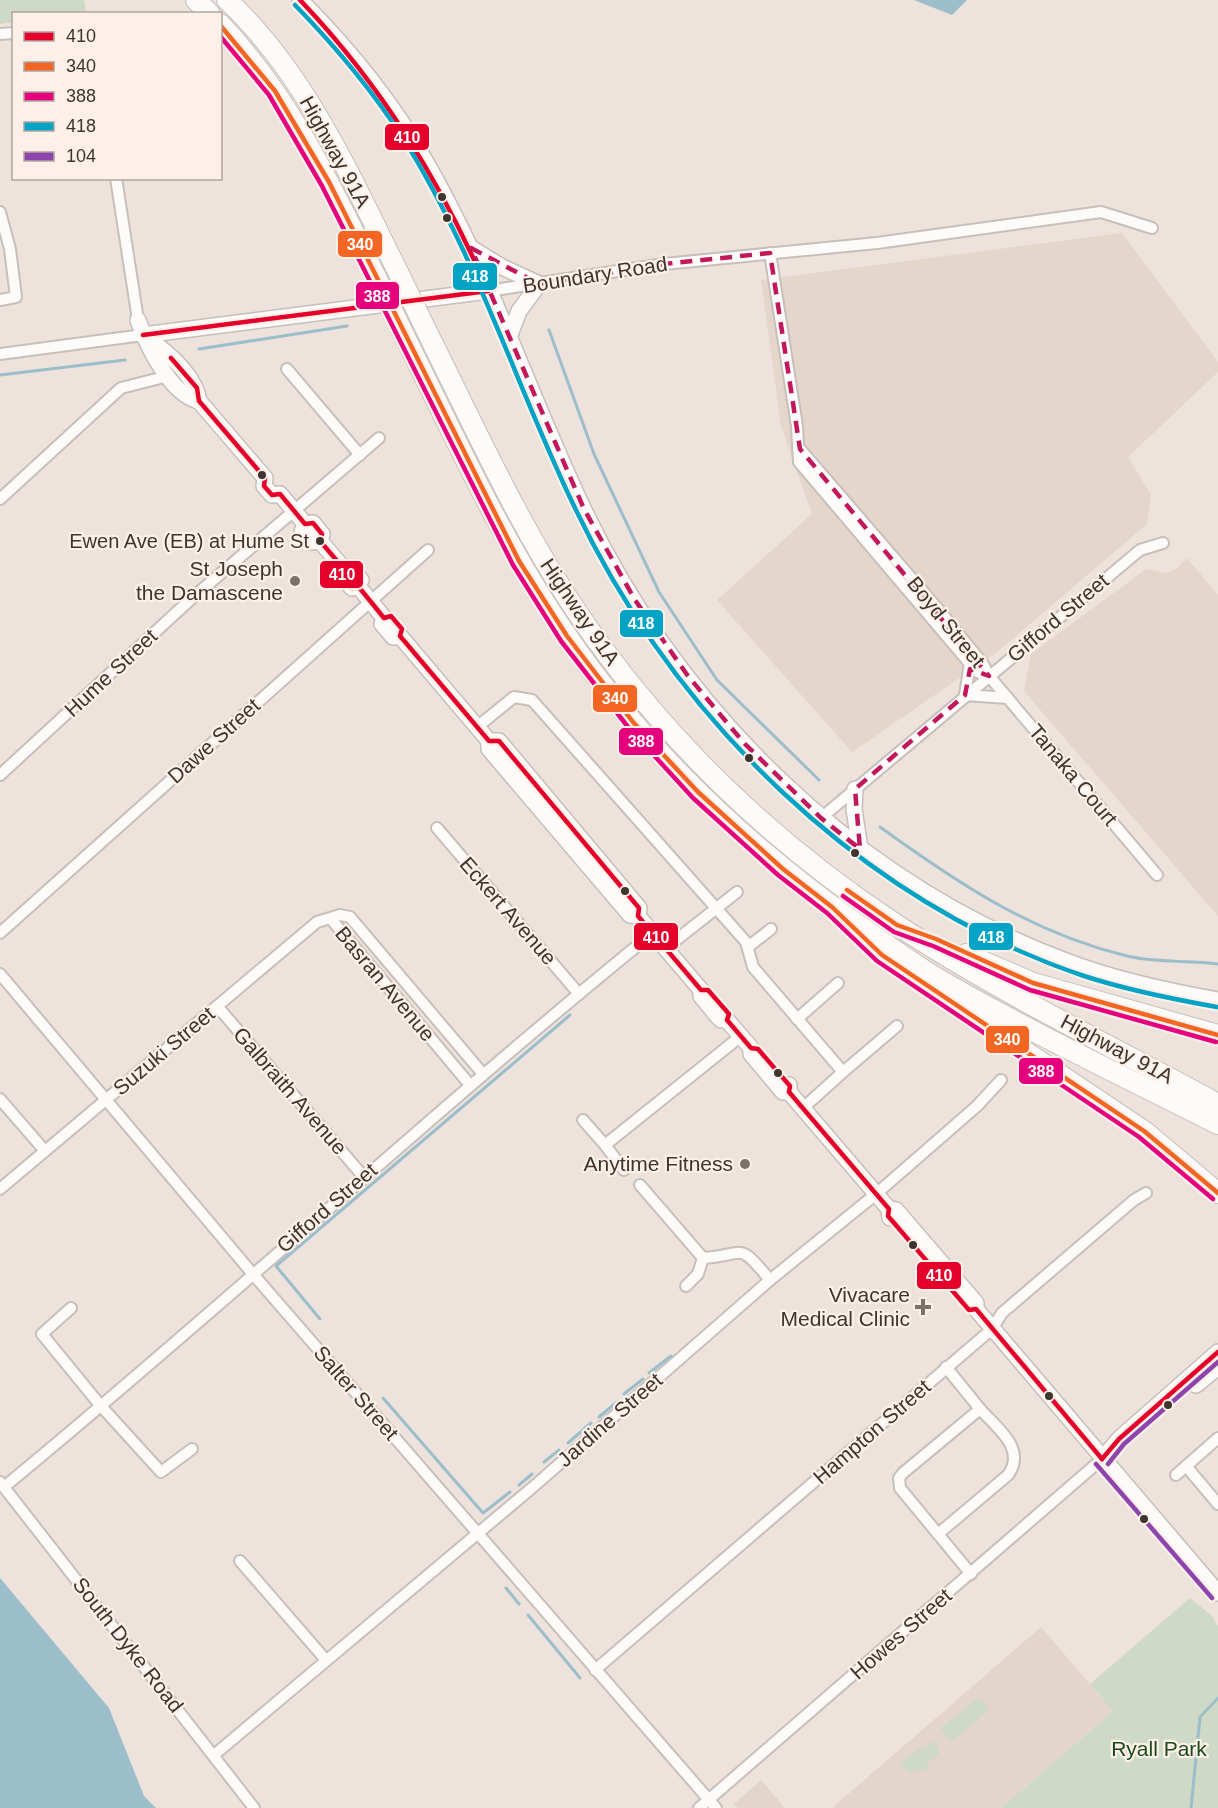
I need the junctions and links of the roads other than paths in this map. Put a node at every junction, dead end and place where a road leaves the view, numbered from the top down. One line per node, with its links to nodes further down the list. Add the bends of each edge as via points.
1 (196, 0): 4 (highway)
2 (227, 0): 45 (highway, Highway 91A, bridge, via 270,48 315,113 542,556 580,616 676,739 760,821 820,871)
3 (300, 0): 9 (street, via 343,45 407,131)
4 (208, 12)
5 (222, 26): 42 (highway, Highway 91A, bridge, via 257,66 329,182 519,561 567,636 640,730 698,792 783,869)
6 (116, 180): 14 (street)
7 (0, 212): 13 (street, via 16,297)
8 (1152, 228): 10 (street, Boundary Road, via 1101,212 877,243)
9 (471, 248): 11 (street); 12 (street)
10 (770, 253): 11 (street, Boundary Road, via 664,264); 23 (street, Boyd Street)
11 (539, 284): 12 (street, Boundary Road); 16 (street, via 519,311)
12 (488, 291): 15 (street, Boundary Road); 16 (street)
13 (0, 300)
14 (141, 328): 15 (street, Boundary Road); 17 (street, Boundary Road); 18 (street); 20 (street)
15 (191, 329): 18 (street, via 174,342)
16 (508, 340): 37 (street, via 584,509 654,630 744,743)
17 (0, 354)
18 (171, 358): 21 (street, via 197,388)
19 (287, 369): 24 (street)
20 (168, 376): 21 (street, via 188,399); 25 (street, via 121,388)
21 (199, 401): 26 (street, via 265,478 264,486 272,495 280,494)
22 (379, 438): 24 (street, Hume Street)
23 (800, 449): 30 (street, Boyd Street, via 797,456 806,473); 31 (street, Boyd Street, via 939,609)
24 (360, 454): 26 (street, Hume Street)
25 (0, 499)
26 (294, 511): 29 (street, via 305,524 302,532 311,542 320,542 344,569 341,576 352,588 358,586); 35 (street, Hume Street, via 191,599)
27 (1163, 543): 31 (street, Gifford Street, via 1140,549)
28 (428, 550): 29 (street, Dawe Street)
29 (371, 601): 34 (street, via 384,618 382,624 393,637 400,636); 47 (street, Dawe Street)
30 (969, 663): 31 (street, Boyd Street, via 977,672); 32 (street)
31 (989, 676): 32 (street, Gifford Street); 33 (street, Tanaka Court)
32 (965, 695): 33 (street); 36 (street, Gifford Street)
33 (1008, 698): 40 (street, Tanaka Court)
34 (477, 727): 43 (street, via 514,697 532,700); 48 (street, via 489,741 499,741 639,908 638,916)
35 (0, 775)
36 (855, 789): 37 (street, Gifford Street); 39 (street)
37 (821, 818): 39 (street)
38 (437, 828): 53 (street, Eckert Avenue)
39 (860, 849): 54 (street, via 928,894 1011,939 1100,973)
40 (1156, 875)
41 (736, 892): 43 (street)
42 (832, 907): 69 (highway, Highway 91A, via 933,976); 76 (highway, via 882,955 1144,1131)
43 (716, 908): 49 (street); 50 (street)
44 (331, 919): 55 (street, Suzuki Street, via 317,922); 61 (street, Basran Avenue, via 340,915 350,917); 63 (street, Basran Avenue)
45 (897, 925): 58 (highway, via 1033,983); 66 (highway, Highway 91A, via 982,976)
46 (771, 928): 49 (street)
47 (0, 933)
48 (653, 933): 50 (street); 53 (street, Gifford Street)
49 (748, 947): 56 (street, via 753,967)
50 (666, 948): 59 (street, via 721,1020 727,1020)
51 (0, 974): 65 (street, Salter Street)
52 (838, 983): 56 (street)
53 (579, 994): 61 (street, Gifford Street)
54 (1218, 1000)
55 (217, 1005): 65 (street, Suzuki Street); 73 (street, Galbraith Avenue)
56 (797, 1019): 60 (street)
57 (897, 1026): 60 (street)
58 (1218, 1035)
59 (746, 1042): 67 (street, via 757,1062); 70 (street)
60 (843, 1072): 67 (street)
61 (483, 1074): 63 (street, Gifford Street)
62 (1001, 1080): 78 (street, Jardine Street, via 977,1106)
63 (470, 1085): 73 (street, Gifford Street)
64 (0, 1099): 71 (street)
65 (107, 1099): 71 (street, Suzuki Street); 80 (street, Salter Street)
66 (1218, 1104)
67 (803, 1108): 78 (street)
68 (583, 1120): 70 (street)
69 (1218, 1124)
70 (605, 1145): 72 (street)
71 (45, 1151): 75 (street, Suzuki Street)
72 (624, 1170)
73 (363, 1176): 80 (street, Gifford Street)
74 (640, 1185): 79 (street)
75 (0, 1189)
76 (1218, 1192)
77 (1146, 1193): 84 (street, Hampton Street, via 1002,1313)
78 (876, 1194): 81 (street, Jardine Street); 84 (street, via 889,1209 888,1216 969,1310 976,1309)
79 (703, 1258): 81 (street, via 734,1251 746,1253); 82 (street, via 698,1274)
80 (252, 1274): 88 (street, Gifford Street); 97 (street, Salter Street)
81 (770, 1280): 97 (street, Jardine Street)
82 (686, 1286)
83 (71, 1308): 88 (street, via 42,1334)
84 (992, 1329): 86 (street, Hampton Street); 92 (street)
85 (1218, 1352): 92 (street, Howes Street, via 1119,1439)
86 (946, 1367): 89 (street); 103 (street, Hampton Street)
87 (1218, 1367): 92 (street, Howes Street, via 1122,1448)
88 (100, 1405): 91 (street, via 161,1472); 95 (street, Gifford Street)
89 (980, 1409): 98 (street, via 1010,1442 1015,1452 1014,1466); 98 (street, via 898,1478 900,1488)
90 (1218, 1438): 93 (street)
91 (192, 1449)
92 (1102, 1459): 100 (street, Howes Street); 101 (street)
93 (1186, 1466): 94 (street); 96 (street)
94 (1176, 1475)
95 (2, 1484): 104 (street, South Dyke Road)
96 (1218, 1504)
97 (478, 1532): 102 (street, Jardine Street); 103 (street, Salter Street)
98 (938, 1534): 100 (street)
99 (240, 1561): 102 (street)
100 (971, 1574): 105 (street, Howes Street)
101 (1218, 1593)
102 (325, 1659): 104 (street, Jardine Street)
103 (595, 1670): 105 (street, Salter Street)
104 (214, 1755): 106 (street, South Dyke Road)
105 (713, 1804): 107 (street, Howes Street)
106 (254, 1808)
107 (699, 1808)

